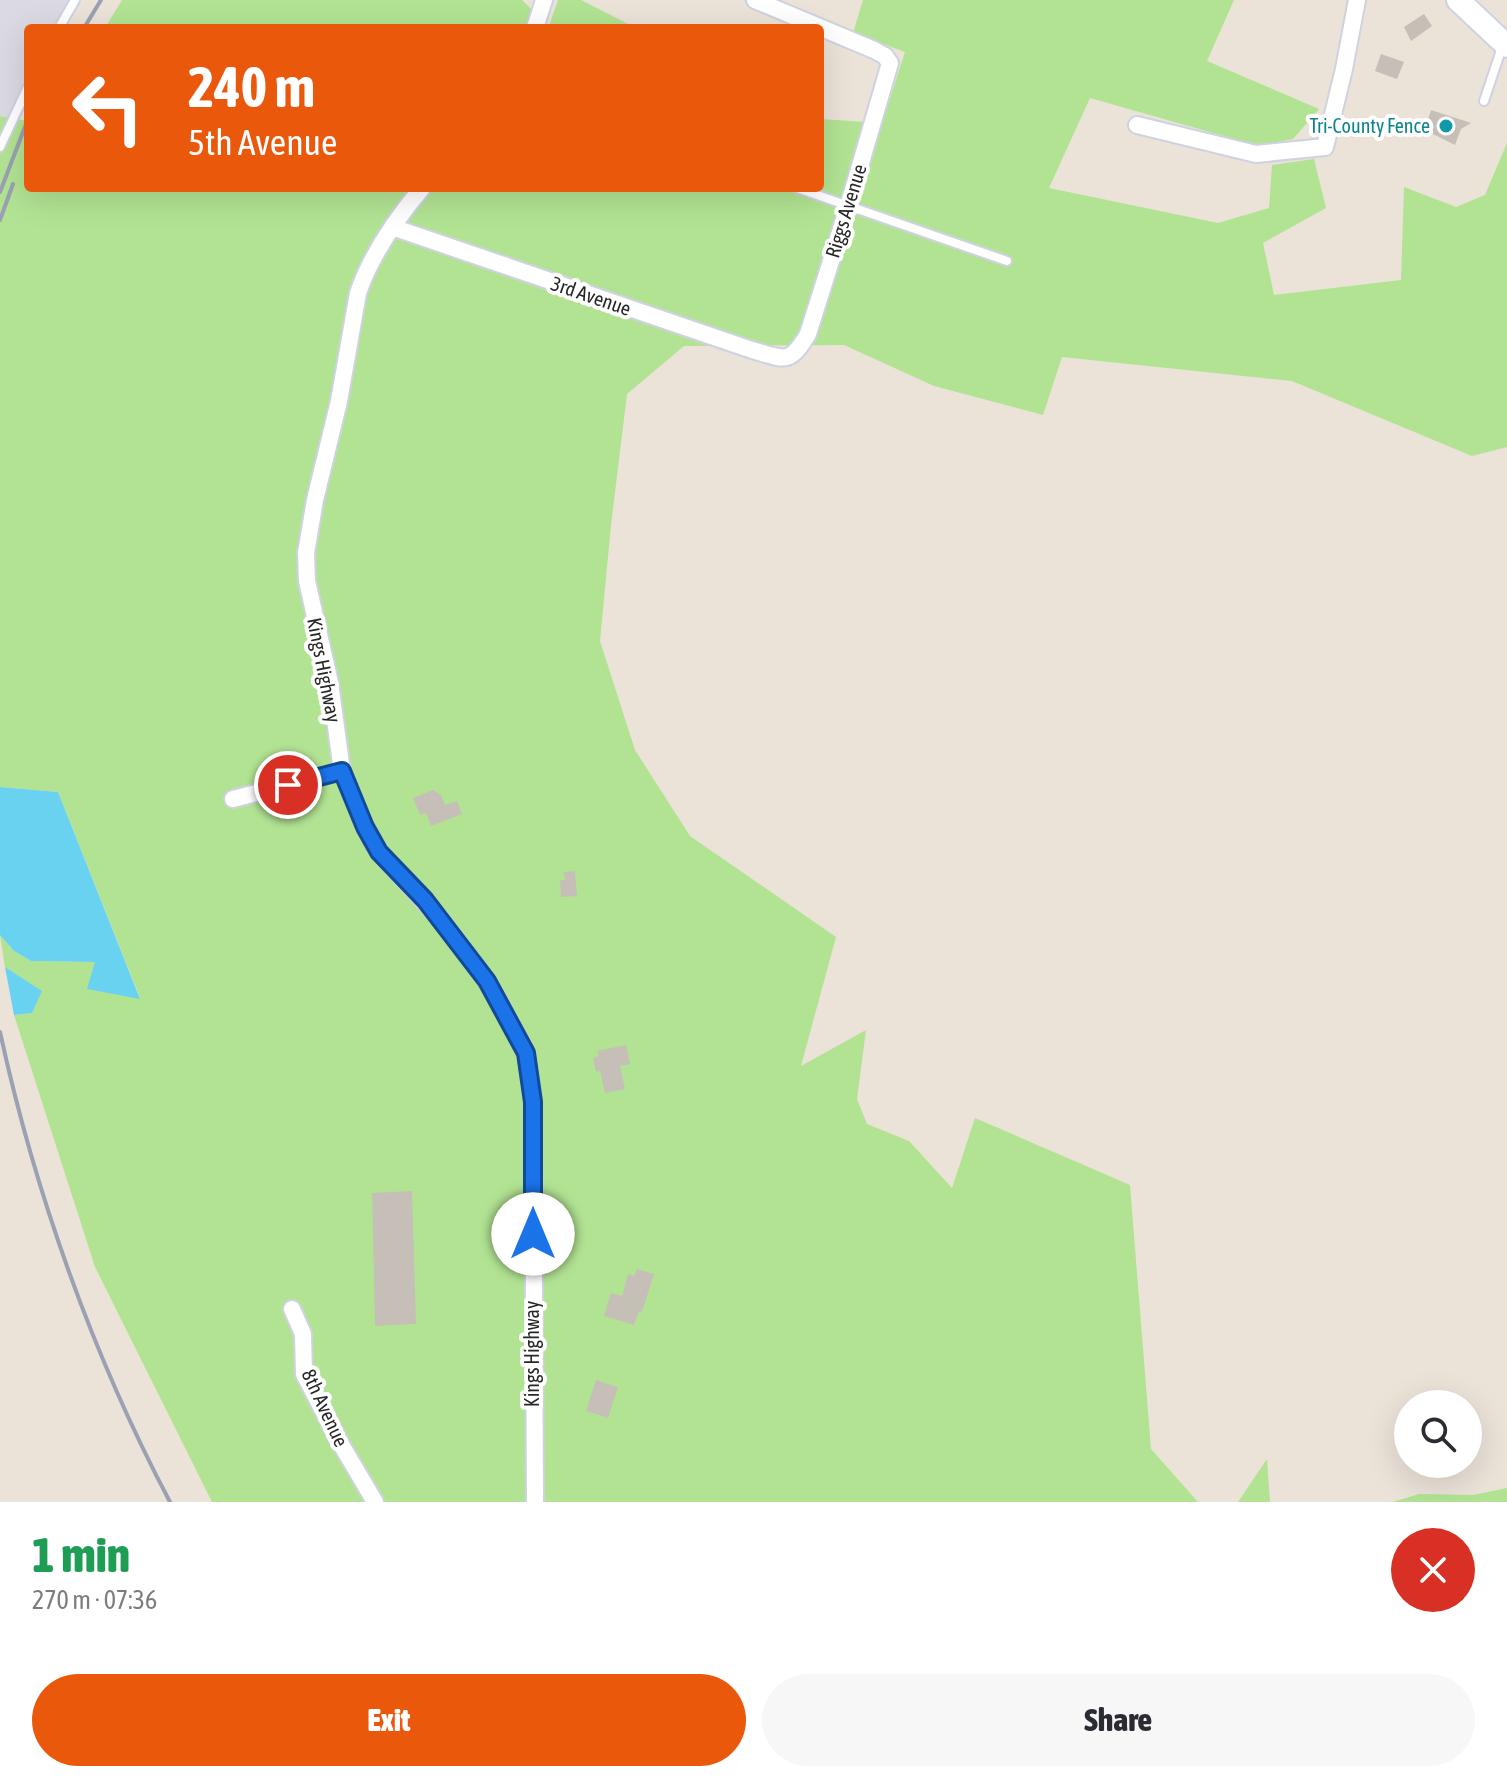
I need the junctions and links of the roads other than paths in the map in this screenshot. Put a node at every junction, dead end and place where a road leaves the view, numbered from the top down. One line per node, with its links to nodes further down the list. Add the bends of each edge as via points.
1 (75, 0): 6 (lane)
2 (544, 0): 7 (street)
3 (755, 0): 8 (street, Riggs Avenue)
4 (1357, 0): 13 (street, via 1325,147 1256,154)
5 (1458, 0): 10 (main road)
6 (61, 24)
7 (536, 24)
8 (812, 24)
9 (824, 29): 17 (street, Riggs Avenue, via 889,61)
10 (1505, 45): 12 (lane)
11 (24, 96): 14 (lane)
12 (1484, 101)
13 (1137, 125)
14 (0, 147)
15 (419, 192): 18 (street, Kings Highway)
16 (810, 192): 17 (lane)
17 (849, 204): 19 (lane); 20 (street, Riggs Avenue, via 808,334)
18 (392, 227): 20 (street, 3rd Avenue, via 689,330 783,359); 21 (street, Kings Highway, via 358,293 306,553)
19 (1007, 261)
20 (791, 356)
21 (342, 771): 22 (street); 25 (street, Kings Highway, via 379,852 425,900 487,981 526,1053 533,1102)
22 (233, 799)
23 (292, 1309): 24 (street, 8th Avenue, via 303,1334 304,1374)
24 (375, 1502)
25 (535, 1502)

